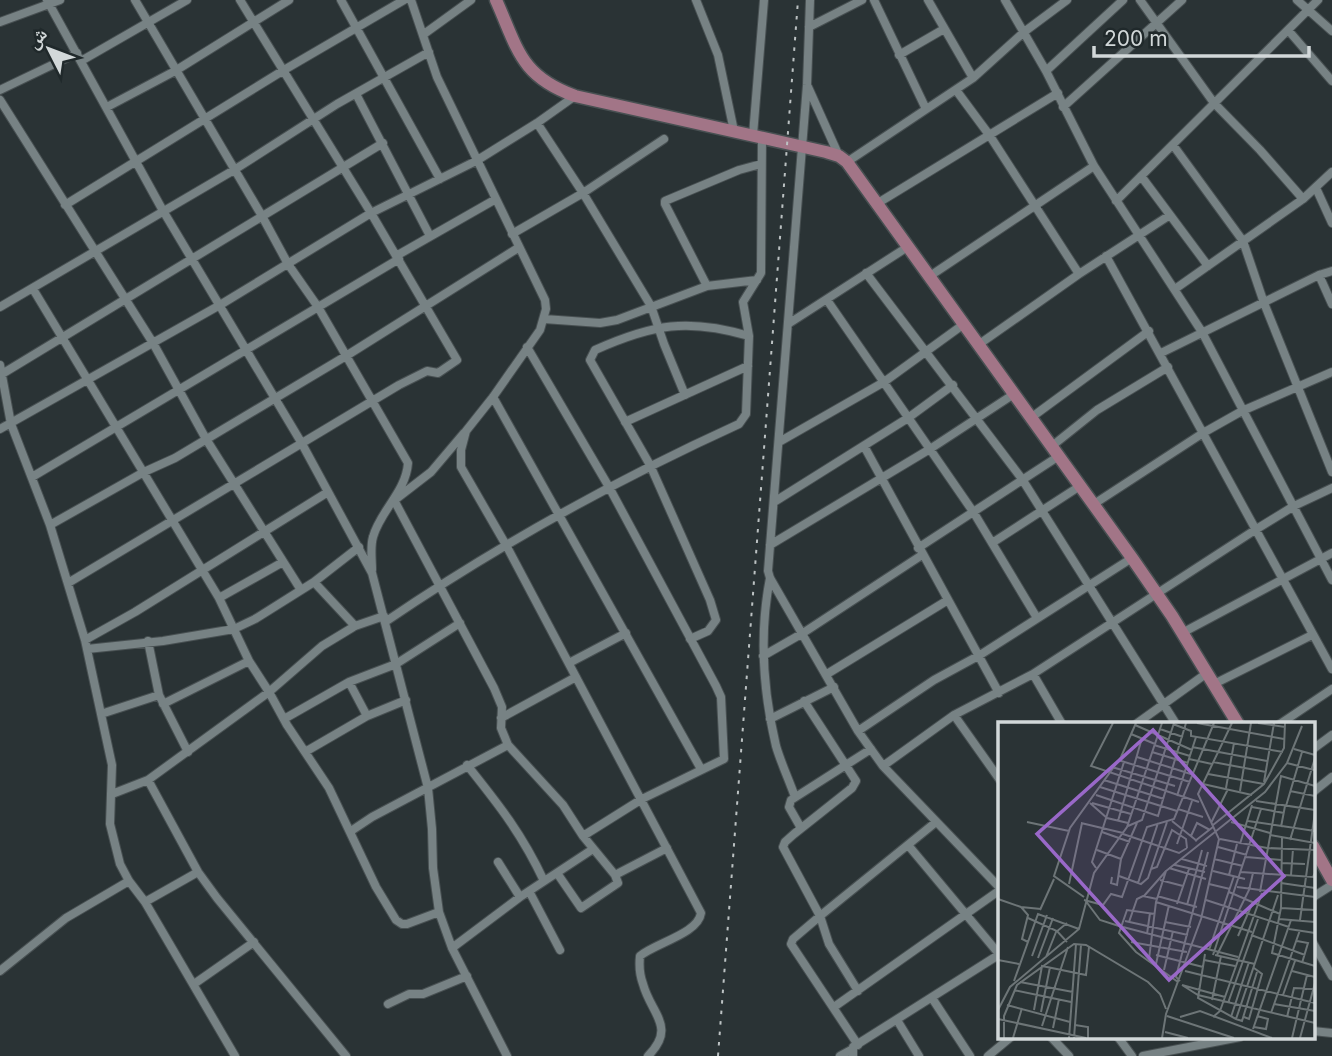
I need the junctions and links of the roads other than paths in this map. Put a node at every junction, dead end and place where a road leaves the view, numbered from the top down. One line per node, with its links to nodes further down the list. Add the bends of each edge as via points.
1 (60, 0): 24 (street)
2 (135, 0): 28 (street)
3 (187, 0): 28 (street)
4 (240, 0): 27 (street)
5 (289, 0): 27 (street)
6 (341, 0): 30 (street)
7 (404, 0): 30 (street)
8 (411, 0): 36 (street)
9 (471, 0): 36 (street)
10 (496, 0): 51 (main road, via 533,72 552,88)
11 (696, 0): 60 (street, via 718,55)
12 (764, 0): 62 (street)
13 (810, 0): 31 (street)
14 (862, 0): 31 (street)
15 (874, 0): 38 (street)
16 (928, 0): 32 (street)
17 (1005, 0): 35 (street)
18 (1067, 0): 35 (street)
19 (1123, 0): 42 (street)
20 (1140, 0): 29 (street)
21 (1182, 0): 29 (street)
22 (1297, 0): 25 (street)
23 (1318, 0): 25 (street)
24 (48, 2): 26 (street); 39 (street)
25 (1308, 9): 33 (street); 34 (street)
26 (0, 22)
27 (253, 22): 40 (street); 41 (street)
28 (149, 23): 39 (street); 41 (street)
29 (1158, 24): 53 (street); 55 (street)
30 (357, 26): 40 (street); 43 (street)
31 (809, 27): 46 (street)
32 (944, 29): 38 (street); 44 (street)
33 (1288, 30): 45 (street); 53 (street)
34 (1332, 31)
35 (1024, 32): 42 (street); 44 (street)
36 (424, 34): 37 (street)
37 (429, 52): 43 (street); 69 (street)
38 (899, 55): 56 (street)
39 (79, 57): 47 (street); 54 (street)
40 (284, 70): 57 (street); 58 (street)
41 (176, 71): 54 (street); 58 (street)
42 (1046, 71): 50 (street)
43 (385, 78): 49 (street); 76 (street)
44 (973, 78): 48 (street)
45 (1332, 81)
46 (807, 85): 66 (street); 67 (street)
47 (0, 90)
48 (956, 90): 56 (street); 61 (street)
49 (356, 93): 57 (street); 64 (street)
50 (1058, 93): 55 (street); 61 (street)
51 (575, 96): 59 (street); 60 (main road)
52 (0, 100): 84 (street)
53 (1214, 103): 65 (street); 81 (street)
54 (107, 107): 68 (street)
55 (1063, 107): 72 (street)
56 (926, 109): 67 (street)
57 (313, 119): 71 (street); 73 (street)
58 (203, 120): 68 (street); 73 (street)
59 (537, 123): 69 (street); 78 (street)
60 (734, 131): 62 (main road)
61 (990, 135): 83 (street); 85 (street)
62 (757, 136): 66 (main road); 70 (street)
63 (664, 139): 78 (street)
64 (383, 143): 71 (street); 79 (street)
65 (1173, 145): 75 (street); 94 (street)
66 (802, 146): 67 (main road); 122 (street)
67 (843, 159): 83 (main road)
68 (136, 160): 84 (street); 86 (street)
69 (476, 161): 76 (street); 80 (street)
70 (761, 164): 108 (street, via 761,274); 109 (street, via 665,201)
71 (343, 166): 87 (street); 89 (street)
72 (1094, 166): 82 (street); 85 (street)
73 (234, 170): 86 (street); 89 (street)
74 (1332, 172): 77 (street)
75 (1141, 176): 82 (street); 88 (street)
76 (440, 179): 79 (street)
77 (1316, 188): 81 (street); 90 (street)
78 (583, 193): 91 (street); 117 (street)
79 (408, 194): 87 (street); 93 (street)
80 (496, 199): 91 (street); 93 (street)
81 (1303, 199): 94 (street)
82 (1116, 201): 92 (street)
83 (878, 203): 95 (main road)
84 (65, 205): 97 (street)
85 (1035, 207): 105 (street); 107 (street)
86 (163, 211): 97 (street); 100 (street)
87 (372, 213): 99 (street); 101 (street)
88 (1170, 215): 92 (street); 102 (street)
89 (262, 216): 100 (street); 101 (street)
90 (1332, 223)
91 (512, 233): 96 (street)
92 (1140, 234): 98 (street); 111 (street)
93 (430, 236): 99 (street)
94 (1243, 241): 102 (street); 114 (street)
95 (909, 246): 104 (street); 107 (main road)
96 (518, 248): 120 (street); 121 (street, via 545,300)
97 (94, 253): 110 (street); 112 (street)
98 (1106, 256): 105 (street); 125 (street)
99 (398, 257): 119 (street); 120 (street)
100 (191, 258): 112 (street); 116 (street)
101 (288, 264): 116 (street); 119 (street)
102 (1208, 266): 111 (street)
103 (1332, 271): 106 (street)
104 (866, 273): 113 (street); 133 (street)
105 (1079, 274): 130 (street)
106 (1319, 275): 114 (street); 115 (street)
107 (930, 276): 123 (main road)
108 (757, 280): 109 (street); 127 (street, via 743,302)
109 (707, 286): 117 (street)
110 (33, 289): 118 (street); 128 (street)
111 (1175, 289): 126 (street)
112 (124, 299): 128 (street); 129 (street)
113 (827, 300): 122 (street); 141 (street)
114 (1264, 303): 126 (street); 144 (street)
115 (1332, 304)
116 (220, 305): 129 (street); 132 (street)
117 (651, 306): 121 (street, via 600,323); 124 (street)
118 (0, 307)
119 (318, 307): 132 (street); 135 (street)
120 (427, 307): 135 (street); 149 (street, via 457,360)
121 (544, 319): 131 (street)
122 (788, 324): 161 (street)
123 (964, 324): 130 (main road); 133 (street)
124 (660, 328): 127 (street, via 699,325); 146 (street); 154 (street, via 631,334 595,350 590,360)
125 (1149, 331): 134 (street); 152 (street)
126 (1202, 332): 134 (street); 150 (street)
127 (749, 336): 136 (street)
128 (62, 340): 138 (street); 140 (street)
129 (153, 343): 140 (street); 143 (street)
130 (978, 345): 145 (main road)
131 (527, 347): 147 (street); 174 (street)
132 (247, 350): 143 (street); 148 (street)
133 (926, 350): 141 (street); 142 (street)
134 (1161, 353): 137 (street)
135 (346, 356): 148 (street); 149 (street)
136 (748, 366): 146 (street); 166 (street, via 746,414 739,424)
137 (1168, 367): 159 (street); 165 (street, via 1097,410)
138 (1, 370): 155 (street)
139 (1332, 372): 144 (street)
140 (88, 380): 155 (street); 156 (street)
141 (884, 382): 153 (street); 161 (street)
142 (953, 385): 151 (street); 153 (street)
143 (180, 389): 156 (street); 160 (street)
144 (1297, 389): 150 (street); 168 (street)
145 (1014, 394): 151 (street); 152 (main road)
146 (685, 395): 154 (street)
147 (493, 397): 158 (street); 183 (street)
148 (275, 398): 160 (street); 162 (street)
149 (373, 401): 162 (street); 177 (street, via 408,463)
150 (1242, 411): 159 (street); 180 (street)
151 (977, 417): 164 (street); 171 (street)
152 (1031, 417): 165 (main road)
153 (908, 418): 163 (street); 164 (street)
154 (625, 422): 166 (street)
155 (11, 425): 157 (street); 169 (street)
156 (117, 428): 167 (street); 169 (street)
157 (0, 429)
158 (466, 430): 177 (street, via 431,472); 189 (street, via 461,467)
159 (1203, 433): 179 (street); 186 (street)
160 (206, 439): 167 (street); 172 (street)
161 (779, 442): 178 (street)
162 (302, 445): 172 (street); 176 (street)
163 (864, 446): 170 (street); 178 (street)
164 (930, 449): 170 (street); 182 (street)
165 (1055, 451): 171 (street); 173 (main road)
166 (650, 465): 174 (street); 220 (street, via 716,620 708,631)
167 (144, 472): 184 (street); 185 (street)
168 (1332, 472)
169 (32, 477): 185 (street)
170 (882, 478): 190 (street); 192 (street)
171 (1022, 478): 181 (street); 182 (street)
172 (233, 483): 184 (street); 187 (street)
173 (1080, 486): 179 (main road); 181 (street)
174 (609, 487): 183 (street); 220 (street)
175 (1332, 488): 180 (street)
176 (328, 492): 187 (street); 191 (street)
177 (393, 502): 198 (street, via 379,520 372,540); 205 (street)
178 (774, 502): 190 (street)
179 (1094, 504): 194 (main road)
180 (1294, 506): 186 (street); 195 (street)
181 (1042, 510): 188 (street); 204 (street)
182 (974, 513): 188 (street); 192 (street)
183 (560, 515): 189 (street); 216 (street)
184 (172, 521): 197 (street); 203 (street)
185 (50, 525): 203 (street)
186 (1255, 530): 200 (street); 207 (street)
187 (264, 531): 196 (street); 197 (street)
188 (992, 543): 210 (street)
189 (506, 545): 205 (street); 228 (street)
190 (770, 545): 199 (street)
191 (359, 547): 198 (street); 202 (street)
192 (920, 551): 209 (street); 217 (street)
193 (1332, 553): 195 (street)
194 (1132, 558): 204 (street); 207 (main road)
195 (1322, 559): 200 (street); 201 (street)
196 (283, 562): 206 (street); 208 (street)
197 (203, 570): 208 (street); 222 (street)
198 (372, 573): 211 (street)
199 (770, 578): 217 (street); 226 (street)
200 (1282, 580): 218 (street); 219 (street)
201 (1332, 580)
202 (314, 582): 206 (street); 214 (street)
203 (68, 583): 222 (street)
204 (1090, 584): 210 (street); 213 (street)
205 (439, 585): 211 (street); 212 (street)
206 (301, 590): 215 (street)
207 (1157, 595): 213 (street); 218 (main road)
208 (219, 598): 215 (street)
209 (948, 600): 225 (street); 231 (street)
210 (1037, 618): 225 (street)
211 (384, 619): 214 (street); 229 (street)
212 (460, 623): 229 (street); 248 (street, via 494,688)
213 (1114, 624): 232 (street); 243 (street)
214 (355, 626): 238 (street, via 323,646)
215 (234, 629): 221 (street); 227 (street)
216 (626, 633): 228 (street); 266 (street)
217 (803, 633): 226 (street); 231 (street)
218 (1182, 633): 234 (main road)
219 (1312, 635): 224 (street); 234 (street)
220 (690, 639): 266 (street, via 721,697 724,759)
221 (148, 641): 222 (street); 240 (street)
222 (86, 644): 245 (street)
223 (1332, 647): 224 (street)
224 (1323, 653): 230 (street)
225 (980, 655): 239 (street); 256 (street)
226 (763, 656): 250 (street)
227 (248, 662): 238 (street); 244 (street)
228 (569, 663): 233 (street)
229 (396, 664): 235 (street); 241 (street)
230 (1332, 668)
231 (827, 674): 236 (street)
232 (1033, 674): 239 (street); 251 (street)
233 (576, 677): 248 (street); 274 (street)
234 (1210, 678): 243 (street); 254 (main road)
235 (349, 682): 247 (street); 249 (street)
236 (834, 687): 242 (street); 256 (street)
237 (1332, 689): 255 (street)
238 (269, 692): 249 (street); 261 (street)
239 (999, 693): 246 (street)
240 (159, 695): 244 (street); 245 (street)
241 (406, 700): 247 (street); 270 (street)
242 (804, 701): 250 (street); 263 (street)
243 (1163, 703): 252 (street); 253 (street)
244 (163, 704): 261 (street)
245 (101, 714): 272 (street, via 112,765)
246 (954, 715): 265 (street); 268 (street)
247 (367, 716): 262 (street)
248 (501, 718): 258 (street)
249 (284, 719): 262 (street)
250 (770, 719): 273 (street)
251 (1061, 722)
252 (1137, 722)
253 (1175, 722)
254 (1237, 722)
255 (1282, 722)
256 (858, 731): 260 (street)
257 (1332, 735): 259 (street)
258 (508, 745): 264 (street); 278 (street, via 564,805)
259 (1314, 748)
260 (871, 749): 263 (street); 265 (street)
261 (188, 752): 269 (street)
262 (305, 752): 277 (street)
263 (845, 764): 273 (street); 276 (street, via 856,781 852,788)
264 (467, 765): 270 (street); 288 (street, via 508,815)
265 (883, 766): 275 (street)
266 (701, 769): 274 (street)
267 (1332, 777): 271 (street)
268 (998, 779)
269 (148, 780): 272 (street); 284 (street)
270 (428, 788): 277 (street); 296 (street)
271 (1314, 791)
272 (112, 794): 287 (street, via 110,824)
273 (795, 797): 276 (street, via 789,807)
274 (642, 799): 278 (street); 280 (street)
275 (936, 822): 279 (street); 290 (street)
276 (801, 828): 298 (street, via 783,847)
277 (351, 831): 296 (street, via 396,920 407,924)
278 (583, 836): 282 (street)
279 (908, 845): 297 (street); 298 (street)
280 (667, 848): 286 (street); 326 (street, via 701,917 690,929 639,956 643,986 663,1031)
281 (1314, 848): 289 (main road)
282 (593, 849): 285 (street); 286 (street)
283 (498, 862): 294 (street)
284 (198, 872): 295 (street); 299 (street)
285 (557, 873): 286 (street, via 581,908 617,885); 288 (street)
286 (615, 875)
287 (129, 881): 295 (street); 305 (street, via 66,918)
288 (544, 881): 292 (street)
289 (1332, 882): 293 (street)
290 (998, 888)
291 (998, 890): 297 (street)
292 (529, 891): 294 (street); 302 (street)
293 (1314, 896)
294 (520, 897): 301 (street)
295 (145, 902): 308 (street)
296 (439, 912): 301 (street)
297 (964, 915): 303 (street); 309 (street)
298 (820, 916): 309 (street, via 829,944); 312 (street, via 790,944)
299 (254, 942): 308 (street); 324 (street)
300 (1314, 945): 307 (street)
301 (452, 948): 306 (street)
302 (560, 950)
303 (998, 953)
304 (998, 955): 310 (street)
305 (0, 971)
306 (467, 976): 311 (street); 325 (street)
307 (1332, 976)
308 (194, 984): 323 (street)
309 (858, 991): 312 (street)
310 (932, 998): 313 (street); 329 (street)
311 (388, 1004)
312 (834, 1007): 322 (street)
313 (897, 1020): 322 (street); 328 (street)
314 (1314, 1031): 315 (street)
315 (1332, 1033)
316 (1010, 1038): 330 (street)
317 (1052, 1038): 331 (street)
318 (1119, 1038): 332 (street)
319 (1185, 1038): 321 (street)
320 (1234, 1038): 321 (street)
321 (1190, 1046): 333 (street)
322 (854, 1050): 327 (street)
323 (235, 1056)
324 (346, 1056)
325 (507, 1056)
326 (648, 1056)
327 (840, 1056)
328 (919, 1056)
329 (970, 1056)
330 (988, 1056)
331 (1069, 1056)
332 (1132, 1056)
333 (1143, 1056)

